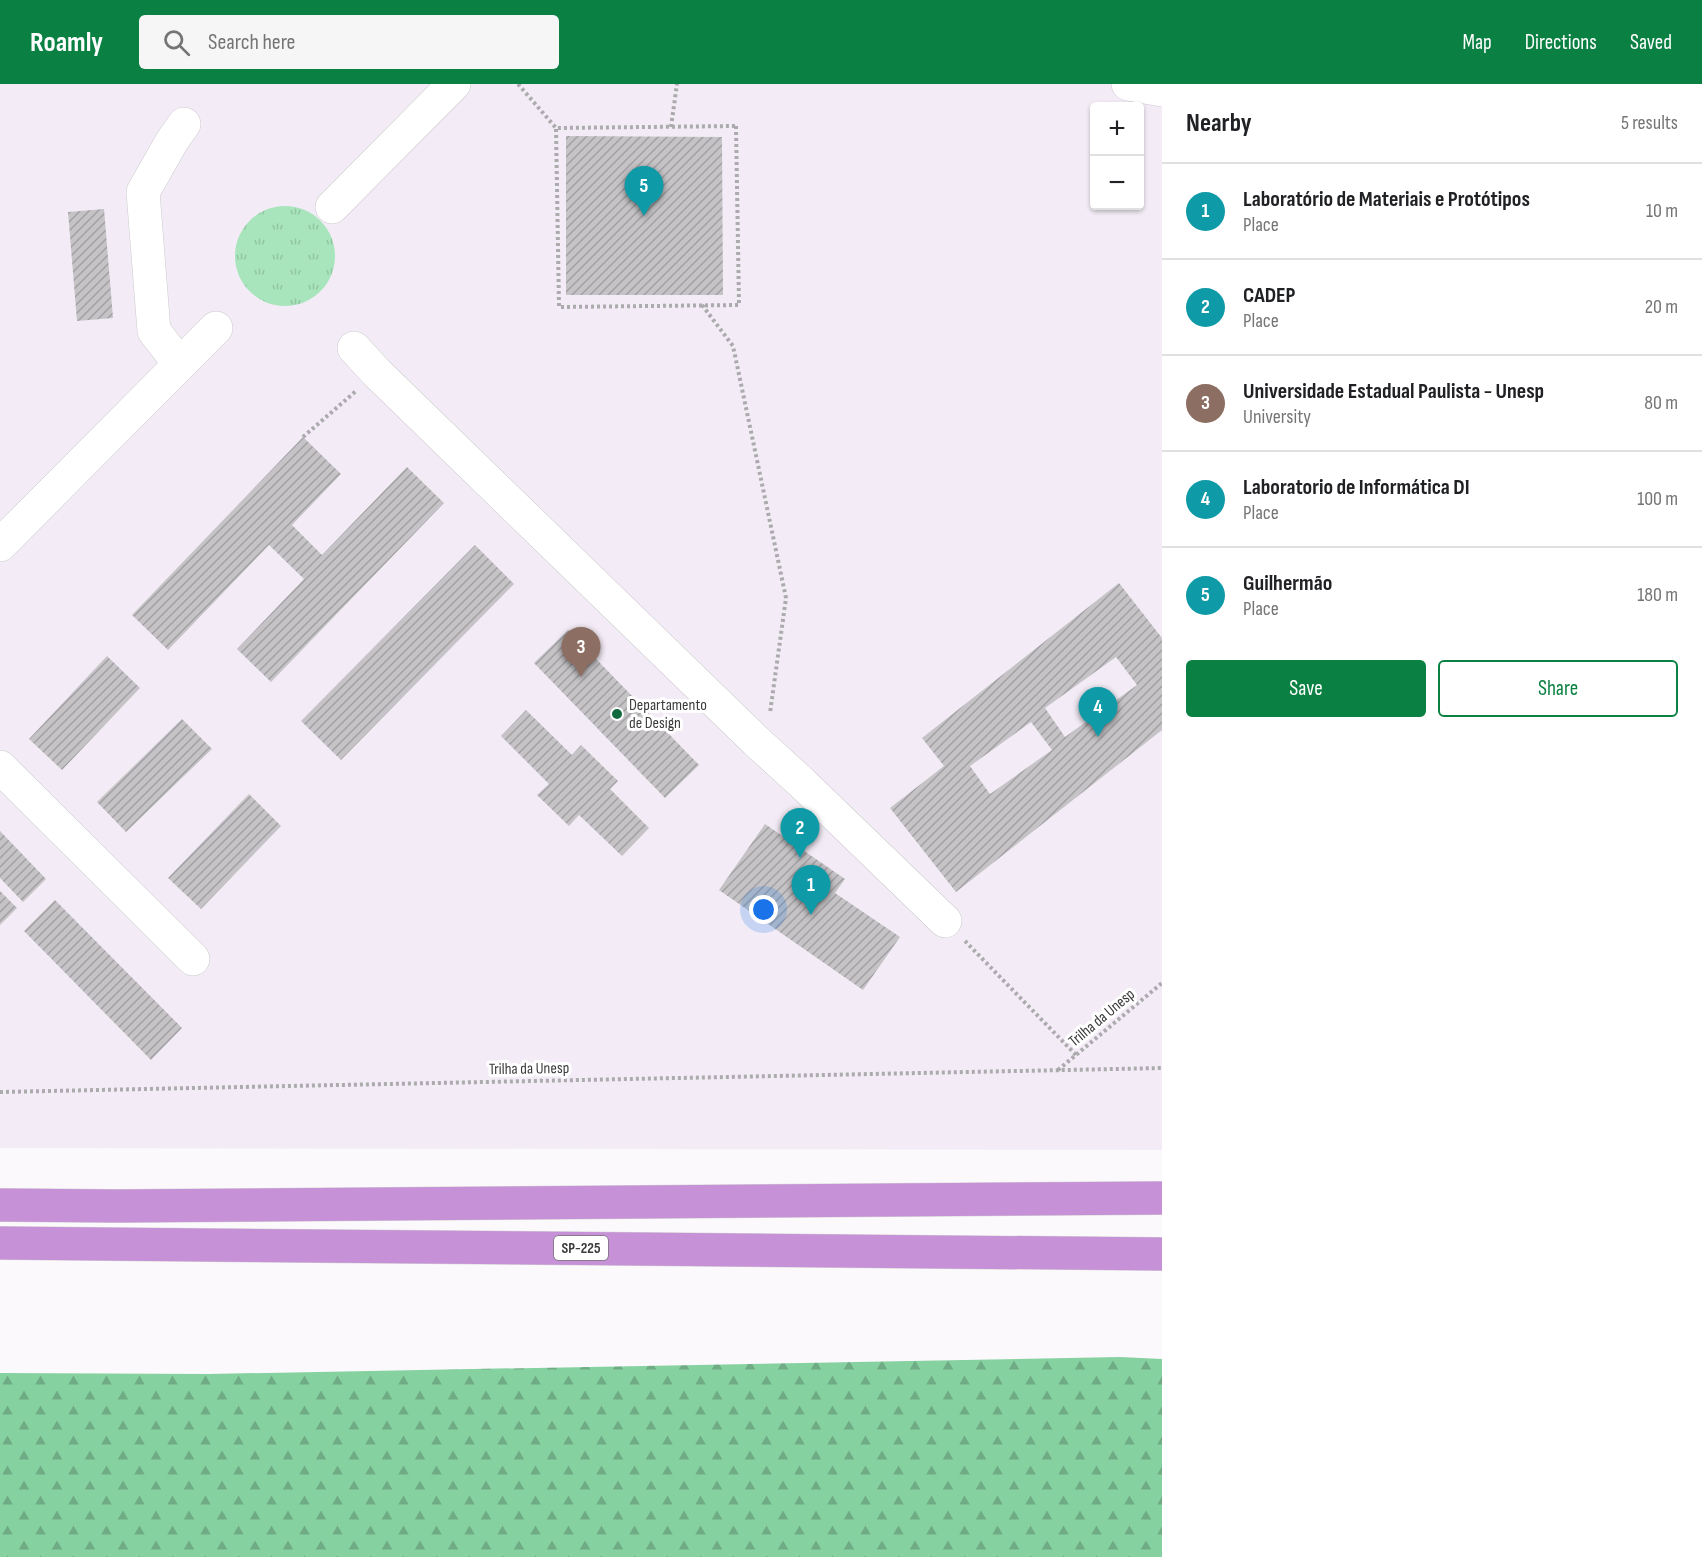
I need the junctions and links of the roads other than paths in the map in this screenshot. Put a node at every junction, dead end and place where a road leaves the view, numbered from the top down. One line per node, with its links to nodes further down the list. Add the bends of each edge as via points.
1 (454, 84): 5 (lane)
2 (1128, 84): 3 (lane)
3 (1162, 90)
4 (184, 124): 8 (lane, via 143,192 154,331)
5 (332, 207)
6 (216, 328): 8 (lane)
7 (354, 348): 11 (lane)
8 (179, 363): 9 (lane)
9 (0, 545)
10 (0, 767): 12 (lane)
11 (945, 921)
12 (193, 959)
13 (1162, 1198): 14 (highway)
14 (0, 1205)
15 (0, 1243): 16 (highway, SP-225)
16 (1162, 1254)

